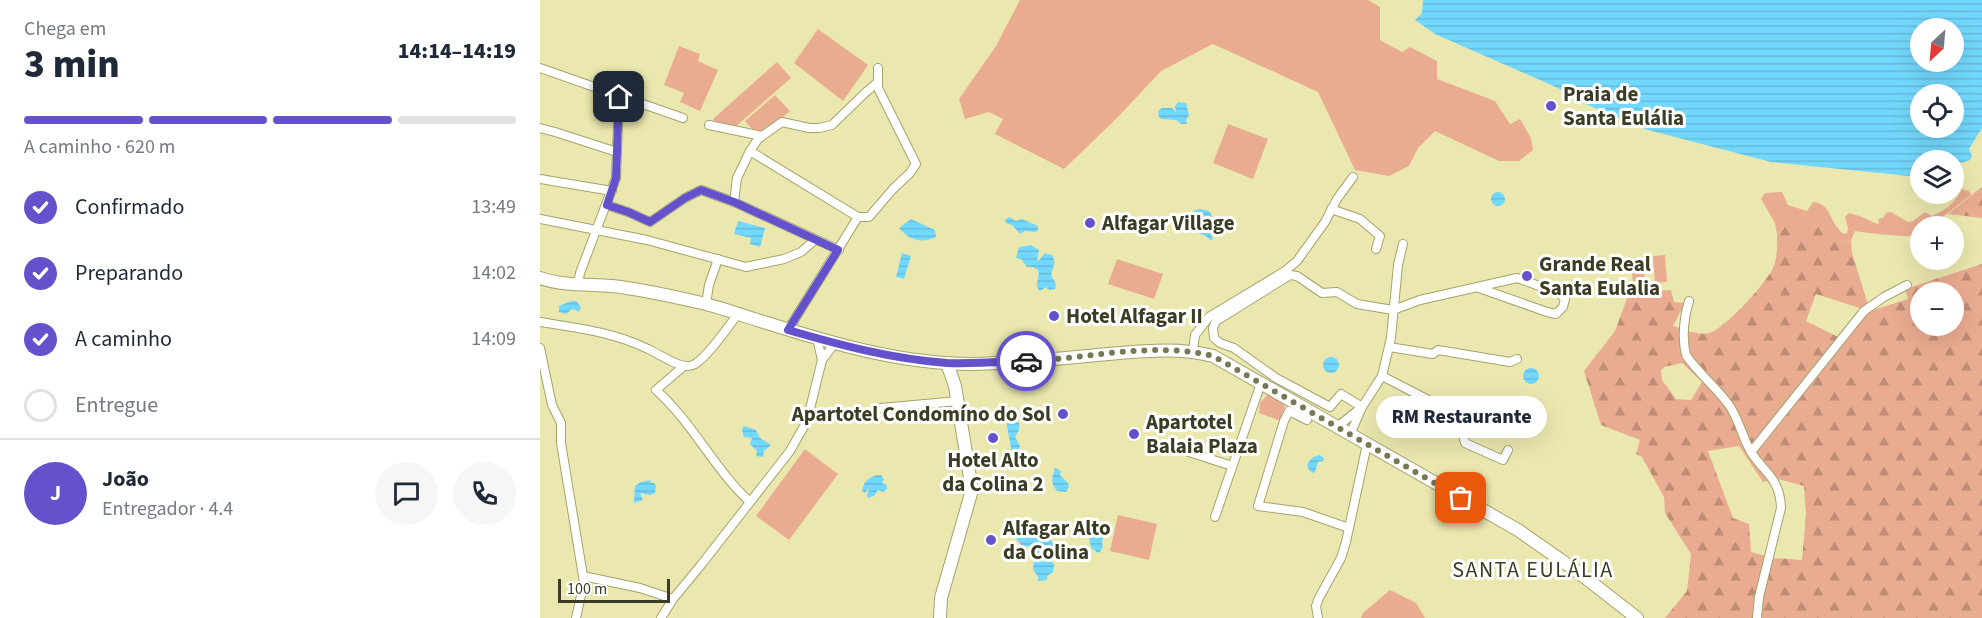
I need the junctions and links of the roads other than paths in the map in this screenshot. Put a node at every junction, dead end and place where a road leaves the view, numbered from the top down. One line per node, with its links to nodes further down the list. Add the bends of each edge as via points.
1 (540, 68): 4 (street)
2 (878, 68): 3 (street)
3 (878, 82): 8 (street, via 832,125 809,128 782,122); 17 (street, via 916,164 869,217)
4 (619, 97): 5 (street); 10 (street)
5 (683, 118)
6 (709, 125): 8 (street)
7 (540, 128): 10 (street)
8 (762, 136): 9 (street)
9 (750, 151): 14 (street, via 737,178); 17 (street)
10 (617, 152): 13 (street)
11 (1353, 177): 16 (street)
12 (540, 179): 13 (street)
13 (612, 191): 15 (street)
14 (734, 202): 15 (street, via 701,190 650,222); 20 (street)
15 (607, 205): 19 (street)
16 (1331, 209): 22 (street, via 1360,219 1380,236); 41 (street, via 1297,261 1209,317 1195,335)
17 (858, 217): 23 (street)
18 (540, 219): 19 (street)
19 (597, 231): 24 (street); 26 (street)
20 (815, 240): 23 (street); 24 (street, via 784,259 746,267)
21 (1403, 243): 29 (street)
22 (1376, 249)
23 (838, 250): 36 (street)
24 (718, 259): 31 (street)
25 (540, 278): 26 (street)
26 (578, 284): 31 (street, via 639,289)
27 (1906, 285): 61 (street, via 1864,311)
28 (1479, 288): 28 (street, via 1556,314 1565,299 1559,293 1517,278); 32 (street)
29 (1395, 297): 32 (street); 33 (street)
30 (1689, 301): 61 (street, via 1684,321 1686,355 1729,405)
31 (706, 304): 34 (street)
32 (1404, 307): 33 (street); 38 (street)
33 (1394, 310): 38 (street); 51 (street, via 1357,304 1337,292 1322,293 1290,275 1224,315 1213,328 1214,338 1220,343 1330,407 1341,394)
34 (738, 314): 36 (street); 46 (street, via 694,365)
35 (540, 322): 46 (street, via 600,331)
36 (788, 330): 37 (street)
37 (817, 338): 39 (street); 43 (street)
38 (1390, 342): 42 (street, via 1433,354 1438,350 1510,362); 47 (street)
39 (835, 343): 43 (street); 44 (street, via 893,357)
40 (540, 348): 66 (street, via 552,405 561,423)
41 (1193, 351): 45 (street); 48 (street, via 1213,356)
42 (1517, 359)
43 (822, 360): 63 (street, via 807,421 790,451)
44 (947, 363): 45 (street); 49 (street)
45 (971, 364): 49 (street)
46 (684, 366): 63 (street, via 656,390 673,405 735,489)
47 (1383, 375): 51 (street); 54 (street)
48 (1261, 383): 55 (street); 62 (street)
49 (955, 386): 50 (street)
50 (958, 401): 52 (street); 70 (street, via 972,490 941,598)
51 (1362, 407): 55 (street); 57 (street)
52 (881, 408)
53 (1307, 420): 65 (street, via 1289,411 1258,506 1303,512)
54 (1469, 421): 56 (street, via 1476,416); 59 (street, via 1463,434 1465,443 1503,460)
55 (1337, 427): 57 (street)
56 (1528, 429)
57 (1350, 435): 58 (street)
58 (1367, 444): 65 (street); 72 (street, via 1518,530)
59 (1509, 450)
60 (1186, 451): 62 (street)
61 (1751, 452): 73 (street, via 1773,478 1781,495)
62 (1232, 466): 64 (street)
63 (750, 502): 67 (street)
64 (1215, 517)
65 (1349, 528): 71 (street, via 1341,558 1316,606)
66 (583, 576): 67 (street); 68 (street)
67 (672, 598): 69 (street)
68 (576, 618)
69 (661, 618)
70 (940, 618)
71 (1318, 618)
72 (1637, 618)
73 (1757, 618)

